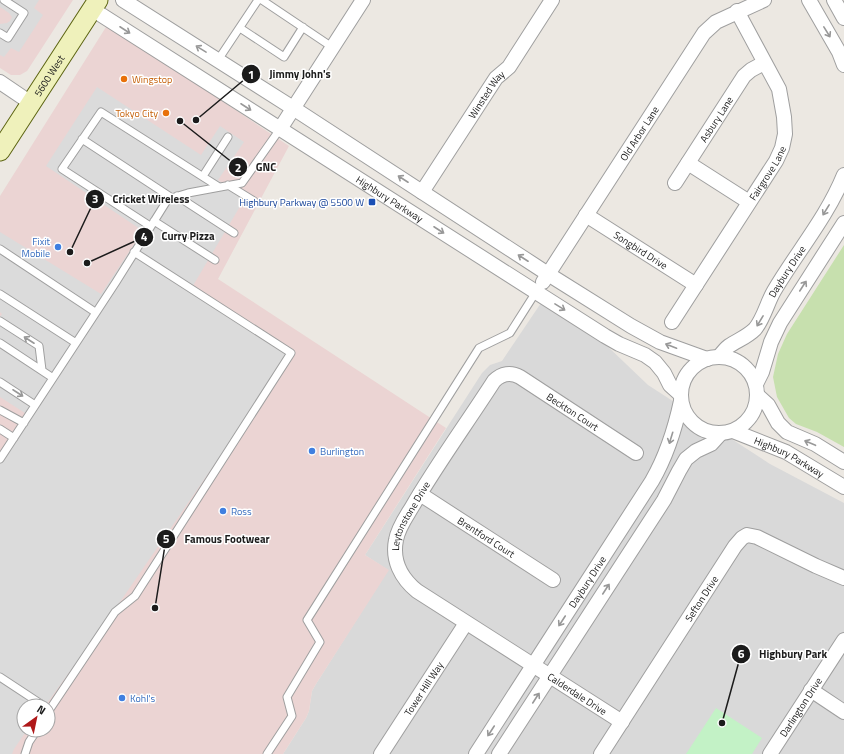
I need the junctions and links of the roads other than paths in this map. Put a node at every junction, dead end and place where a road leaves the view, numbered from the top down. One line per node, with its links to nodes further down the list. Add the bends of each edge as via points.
1 (4, 0): 15 (lane, via 24,13 8,38)
2 (123, 0): 17 (street, one-way to 2)
3 (258, 0): 14 (lane)
4 (262, 0): 13 (lane)
5 (363, 0): 16 (street)
6 (552, 0): 33 (street, Winsted Way, via 509,67 496,78)
7 (764, 0): 11 (street, Old Arbor Lane)
8 (809, 0): 19 (street, one-way to 19)
9 (834, 0): 12 (street)
10 (95, 4): 21 (main road, 5600 West); 23 (street, Highbury Parkway, one-way to 23)
11 (737, 11): 18 (street, Fairgrove Lane); 37 (street, Old Arbor Lane, via 716,22 702,36)
12 (844, 18)
13 (302, 27): 14 (lane, via 284,57); 16 (lane)
14 (240, 28): 17 (lane)
15 (0, 33)
16 (332, 47): 22 (street)
17 (218, 60): 22 (street)
18 (764, 62): 27 (street, Asbury Lane, via 744,76); 36 (street, Fairgrove Lane, via 779,89 784,117 784,144)
19 (844, 65)
20 (0, 82): 21 (street)
21 (31, 103): 26 (main road, 5600 West)
22 (293, 108): 23 (street); 33 (street, one-way to 22)
23 (280, 129): 31 (lane, via 242,183); 46 (street, Highbury Parkway, one-way to 46)
24 (228, 137): 29 (lane)
25 (82, 139): 29 (lane, via 101,112); 34 (lane); 39 (lane, via 62,169)
26 (0, 151)
27 (688, 163): 30 (street, Asbury Lane); 36 (street)
28 (844, 175): 53 (street, Daybury Drive, one-way to 53, via 826,211 774,290 756,327 748,336)
29 (203, 176): 32 (lane)
30 (674, 184)
31 (228, 185): 32 (lane); 35 (lane)
32 (219, 187): 34 (lane)
33 (422, 192): 44 (street, one-way to 33)
34 (174, 197): 39 (lane, via 168,199); 40 (lane)
35 (254, 201)
36 (749, 202): 45 (street, Fairgrove Lane)
37 (586, 215): 44 (street, Old Arbor Lane); 45 (street, Songbird Drive)
38 (844, 223): 58 (street, Daybury Drive, one-way to 38, via 771,342 780,323)
39 (152, 224): 42 (lane); 43 (lane)
40 (234, 233)
41 (0, 249): 48 (lane)
42 (134, 252): 48 (lane); 80 (lane, via 291,353 135,596 116,612)
43 (215, 260)
44 (548, 274): 46 (street, Old Arbor Lane); 53 (street, one-way to 44, via 660,342 641,333)
45 (696, 285): 50 (street, Fairgrove Lane)
46 (536, 292): 59 (street, Highbury Parkway, one-way to 59, via 619,344 650,358 659,366 670,385); 85 (lane, via 510,333 479,348 307,620 320,642 287,697 292,716)
47 (0, 294): 52 (lane)
48 (96, 312): 52 (lane)
49 (0, 321): 54 (lane, one-way to 49, via 39,346)
50 (672, 322)
51 (0, 343): 54 (lane)
52 (76, 343): 56 (lane)
53 (713, 358): 58 (street, via 730,359 741,364 750,373); 59 (street, via 699,363 688,372 682,385)
54 (42, 370): 56 (lane)
55 (508, 374): 66 (street, Beckton Court, via 520,377); 70 (street, Leytonstone Drive, via 494,381)
56 (53, 378): 60 (lane)
57 (0, 382): 60 (lane, one-way to 60)
58 (756, 390): 64 (street, via 753,413 741,426); 68 (street, one-way to 58, via 815,444 787,432)
59 (681, 397): 64 (street, via 684,411 690,421 699,428 710,432); 75 (street, Daybury Drive, one-way to 75, via 670,444 657,471)
60 (35, 405): 62 (lane)
61 (0, 410): 62 (lane)
62 (24, 423): 65 (lane)
63 (0, 429): 65 (lane)
64 (727, 432): 69 (street, Highbury Parkway, via 786,452); 76 (street, Daybury Drive, one-way to 64, via 664,500 682,464 696,451)
65 (14, 438): 67 (lane)
66 (636, 453)
67 (0, 459)
68 (844, 462)
69 (844, 487)
70 (420, 494): 72 (street, Brentford Court); 73 (street, Leytonstone Drive, via 398,532 395,550 398,566 411,586)
71 (844, 578): 82 (street, Sefton Drive, via 757,537 747,535 742,538)
72 (553, 580)
73 (466, 623): 75 (street, Leytonstone Drive); 86 (street, Tower Hill Way)
74 (844, 640): 78 (street, Darlington Drive)
75 (533, 666): 76 (street, Calderdale Drive); 87 (street, Daybury Drive, one-way to 87)
76 (550, 676): 82 (street, Calderdale Drive); 88 (street, Daybury Drive, one-way to 76)
77 (0, 677): 79 (lane)
78 (811, 690): 81 (street); 90 (street, Darlington Drive)
79 (31, 698)
80 (55, 698)
81 (844, 712)
82 (622, 722): 89 (street, Sefton Drive)
83 (32, 738): 84 (lane)
84 (25, 754)
85 (267, 754)
86 (381, 754)
87 (476, 754)
88 (499, 754)
89 (601, 754)
90 (770, 754)

